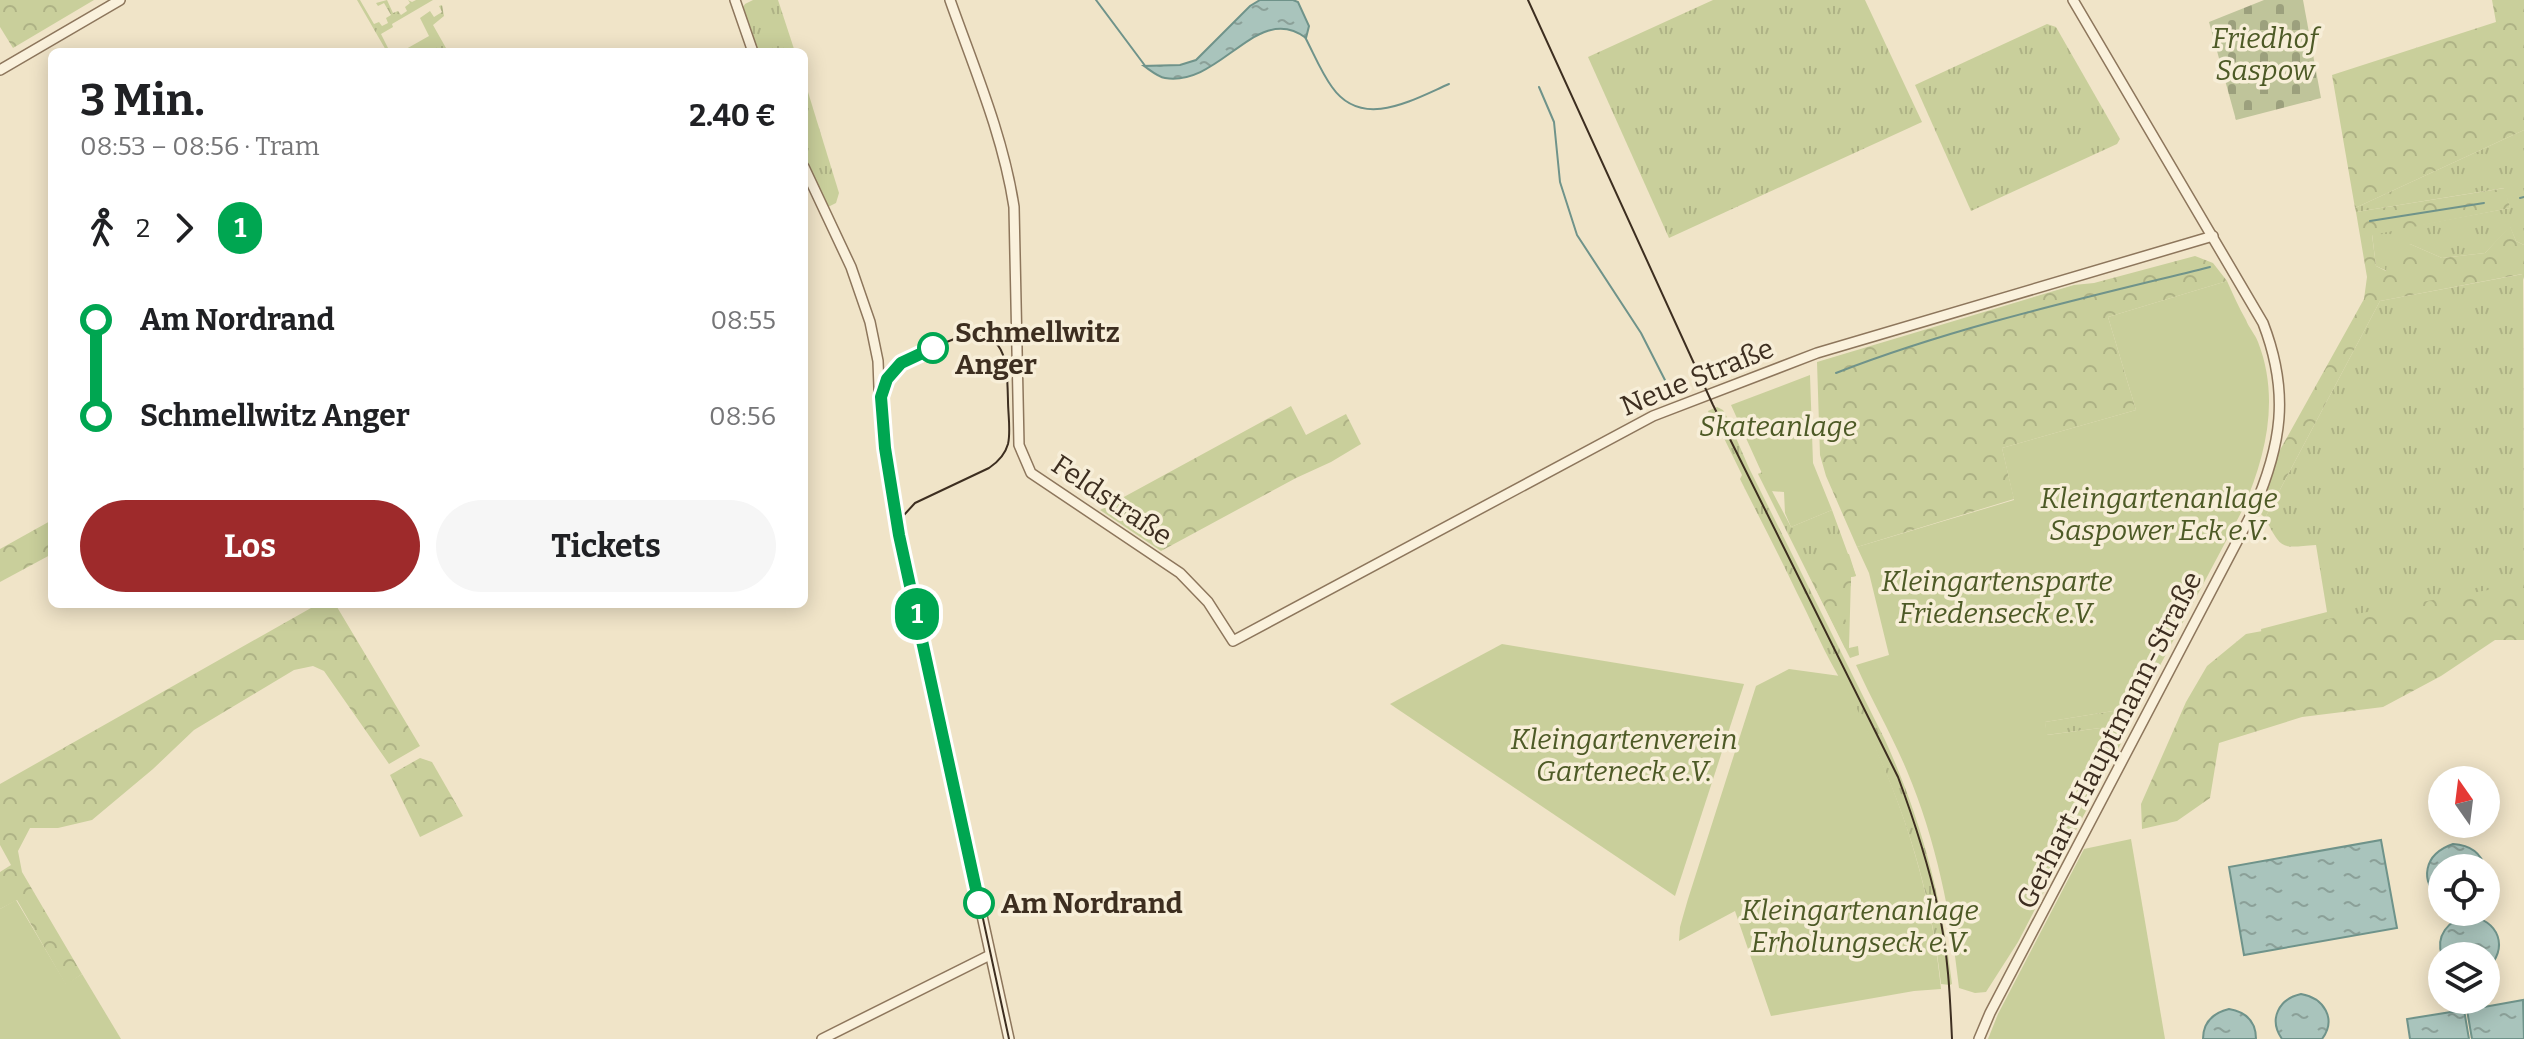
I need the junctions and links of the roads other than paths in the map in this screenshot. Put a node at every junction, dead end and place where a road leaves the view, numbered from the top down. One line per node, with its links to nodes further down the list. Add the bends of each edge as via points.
1 (120, 0): 6 (street)
2 (735, 0): 5 (street)
3 (950, 0): 9 (street, Feldstraße, via 1012,190 1023,458 1031,473 1180,573 1208,602)
4 (2073, 0): 8 (street, Gerhart-Hauptmann-Straße)
5 (752, 48)
6 (0, 70)
7 (808, 176): 10 (street, via 870,322 895,518)
8 (2213, 236): 9 (street, Neue Straße, via 1817,353 1653,416); 13 (street, Gerhart-Hauptmann-Straße, via 2273,347 2281,404 2274,455 2252,513)
9 (1233, 641)
10 (990, 955): 11 (street); 12 (street)
11 (822, 1039)
12 (1009, 1039)
13 (1979, 1039)

